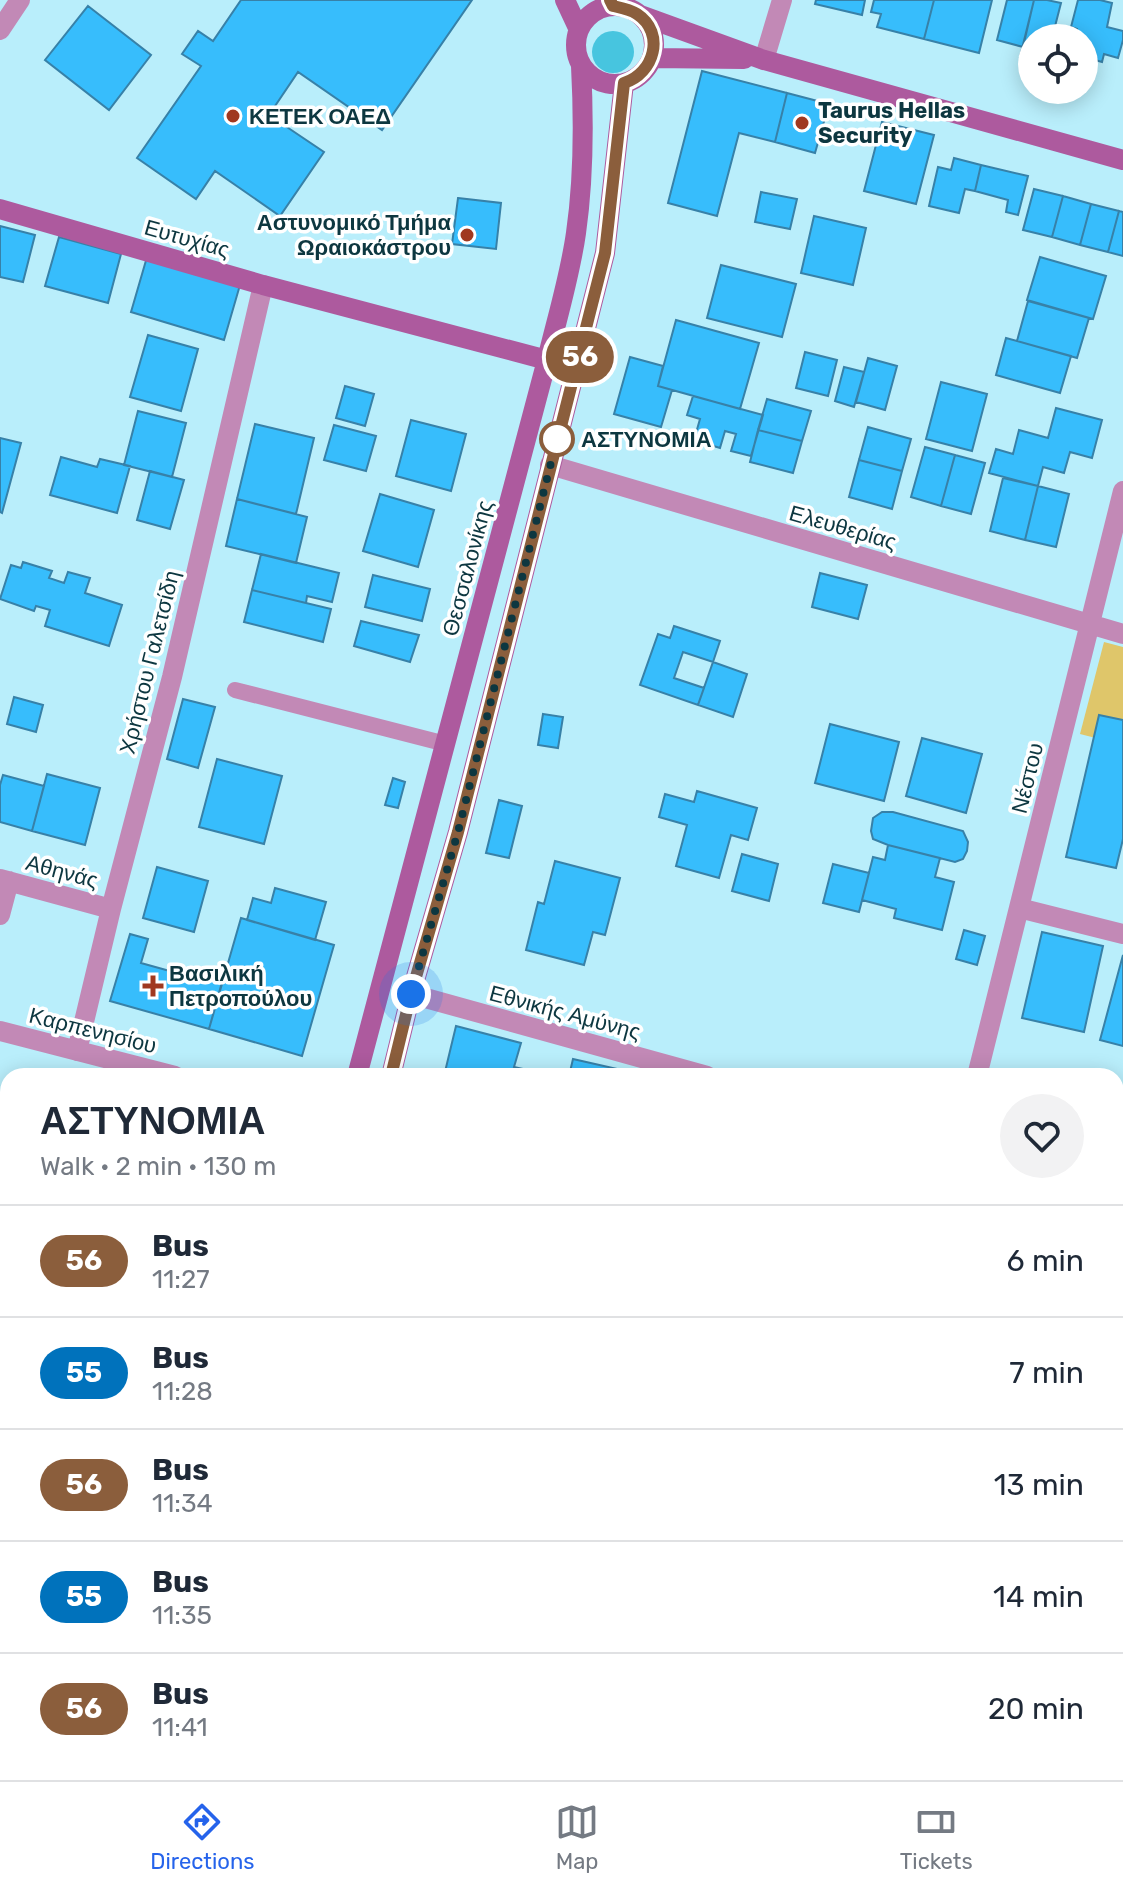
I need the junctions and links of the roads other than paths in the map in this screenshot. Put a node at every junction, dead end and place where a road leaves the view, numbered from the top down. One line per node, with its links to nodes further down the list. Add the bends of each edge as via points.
1 (20, 0): 6 (street)
2 (565, 0): 7 (main road)
3 (782, 0): 9 (street)
4 (611, 3): 5 (main road); 7 (main road, via 584,20)
5 (640, 15): 8 (main road, via 652,34); 9 (main road)
6 (0, 30)
7 (579, 30): 10 (main road, via 575,48)
8 (652, 58): 9 (main road); 11 (main road, via 644,71)
9 (764, 60): 12 (main road)
10 (581, 66): 11 (main road, via 600,82); 15 (main road, Θεσσαλονίκης, via 583,156 576,236)
11 (624, 83): 16 (main road, via 605,253)
12 (1123, 160)
13 (0, 209): 14 (main road, Ευτυχίας)
14 (263, 285): 15 (main road, Ευτυχίας); 24 (street, Χρήστου Γαλετσίδη, via 172,677)
15 (547, 360): 21 (main road, Θεσσαλονίκης)
16 (550, 465): 18 (street, Ελευθερίας); 27 (main road, via 458,832)
17 (1123, 491): 18 (street, Νέστου)
18 (1091, 624): 19 (street, Ελευθερίας); 23 (street, Νέστου)
19 (1123, 634)
20 (235, 690): 21 (lane)
21 (446, 744): 31 (main road, Θεσσαλονίκης)
22 (4, 880): 24 (street, Αθηνάς); 25 (street)
23 (1019, 908): 26 (street); 34 (street, Νέστου)
24 (111, 909): 29 (street, Χρήστου Γαλετσίδη)
25 (0, 915)
26 (1123, 934)
27 (411, 994): 32 (main road); 33 (street, Εθνικής Αμύνης)
28 (0, 1031): 29 (street, Καρπενησίου)
29 (77, 1051): 30 (street, Καρπενησίου)
30 (134, 1068)
31 (359, 1068)
32 (393, 1068)
33 (678, 1068)
34 (979, 1068)

